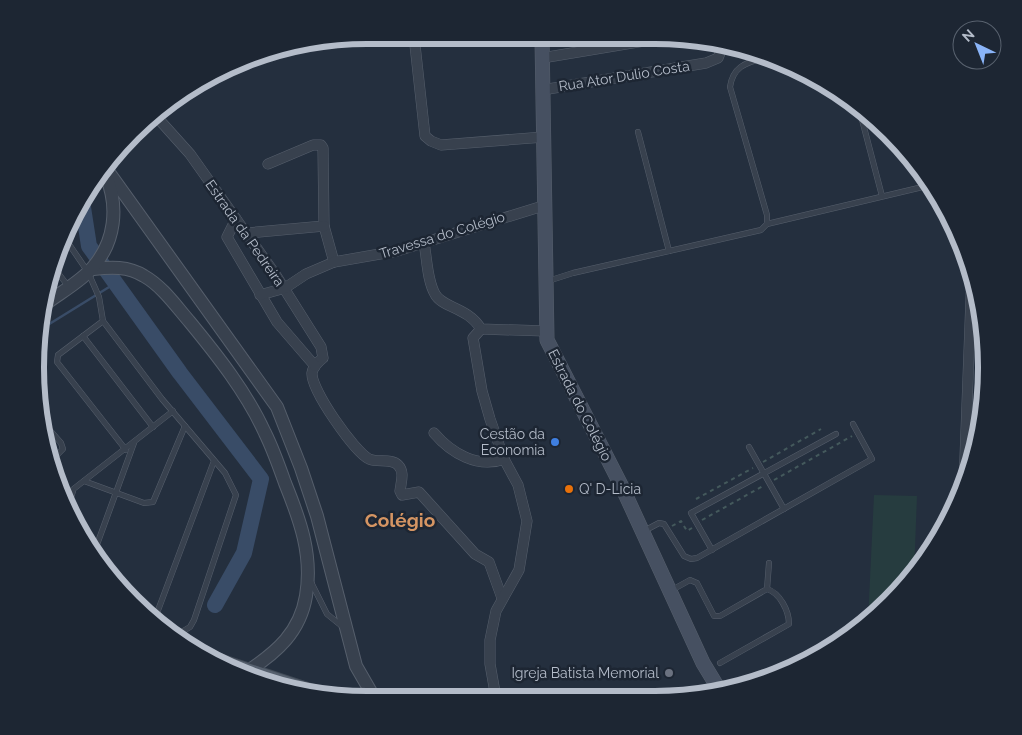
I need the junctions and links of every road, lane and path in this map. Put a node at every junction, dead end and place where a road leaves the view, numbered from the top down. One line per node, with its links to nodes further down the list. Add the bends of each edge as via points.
1 (415, 44): 11 (street, via 425,136 431,141 441,144)
2 (542, 44): 5 (main road, Estrada do Colégio)
3 (626, 44): 5 (street)
4 (720, 51): 7 (street, Rua Ator Dulio Costa, via 715,60)
5 (542, 58): 7 (main road, Estrada do Colégio)
6 (756, 60): 19 (lane, via 739,67 732,76 730,87)
7 (542, 90): 11 (main road, Estrada do Colégio)
8 (862, 119): 16 (lane)
9 (159, 120): 18 (street, Estrada da Pedreira, via 190,154)
10 (638, 132): 24 (lane)
11 (544, 137): 17 (main road, Estrada do Colégio)
12 (268, 164): 20 (street, via 313,145 321,145 324,152)
13 (108, 174): 39 (street)
14 (106, 176): 26 (street, via 114,202 114,221)
15 (923, 187): 16 (lane)
16 (882, 196): 19 (lane)
17 (546, 205): 23 (street, Travessa do Colégio); 28 (main road, Estrada do Colégio)
18 (236, 219): 21 (street, Estrada da Pedreira); 31 (street, via 228,237)
19 (767, 224): 24 (lane, via 761,230)
20 (324, 226): 21 (street); 25 (street)
21 (247, 233): 30 (street, Estrada da Pedreira)
22 (69, 242): 26 (lane)
23 (424, 243): 25 (street, Travessa do Colégio); 35 (street, via 435,295 469,314)
24 (669, 251): 28 (lane)
25 (334, 262): 30 (street, Travessa do Colégio, via 306,274)
26 (97, 268): 29 (street); 34 (lane, via 96,290); 40 (street, via 134,271 157,286 214,352)
27 (58, 274): 29 (lane)
28 (545, 282): 36 (main road, Estrada do Colégio)
29 (68, 287): 32 (street)
30 (285, 288): 31 (street, Travessa do Colégio); 38 (street, Estrada da Pedreira, via 321,347 323,358)
31 (260, 295): 38 (street, via 277,322)
32 (51, 300)
33 (971, 300): 54 (street)
34 (103, 321): 37 (lane); 41 (lane)
35 (481, 329): 36 (street); 55 (street, via 473,338 473,345 482,391)
36 (546, 331): 64 (main road, Estrada do Colégio, via 552,351)
37 (83, 336): 45 (lane); 52 (lane, via 58,355 57,362)
38 (315, 366): 71 (street, via 313,378 323,400 355,446 370,460 394,462 400,467 402,495 419,492 475,554 489,562)
39 (262, 382): 40 (street); 42 (street)
40 (243, 396): 47 (street)
41 (173, 411): 44 (lane); 45 (lane)
42 (284, 422): 47 (street); 73 (street, via 317,516)
43 (853, 424): 63 (lane, via 872,459)
44 (185, 426): 56 (lane); 61 (lane, via 153,502 144,503)
45 (153, 427): 50 (lane)
46 (50, 430): 53 (lane, via 63,449)
47 (265, 432): 68 (street, via 305,536)
48 (434, 433): 55 (street, via 459,454 486,464)
49 (836, 434): 57 (lane)
50 (134, 443): 52 (lane); 61 (lane)
51 (749, 448): 57 (lane)
52 (126, 450): 58 (lane)
53 (56, 455)
54 (965, 458)
55 (504, 460): 71 (street, via 518,485 526,522 519,570)
56 (214, 461): 72 (lane); 74 (lane, via 233,487 235,503 194,620)
57 (764, 473): 63 (lane); 66 (lane, via 691,513)
58 (84, 481): 59 (lane); 61 (lane)
59 (73, 490): 60 (lane); 62 (lane)
60 (69, 493)
61 (116, 494): 65 (lane)
62 (71, 497)
63 (784, 509): 66 (lane)
64 (643, 531): 66 (lane, via 659,523 664,524 687,558 697,558); 70 (main road, Estrada do Colégio)
65 (97, 545)
66 (712, 550)
67 (769, 563): 69 (lane)
68 (308, 577): 73 (lane, via 327,614); 76 (street, via 304,606 292,634 280,648)
69 (767, 589): 70 (lane, via 720,616 714,616 697,583 690,580); 75 (lane, via 778,596 789,615 789,624)
70 (671, 591): 77 (main road, Estrada do Colégio)
71 (502, 598): 79 (street, via 496,611 489,651)
72 (157, 613)
73 (344, 628): 78 (street, via 356,666)
74 (181, 632)
75 (720, 663)
76 (249, 669)
77 (714, 686)
78 (370, 691)
79 (495, 691)

